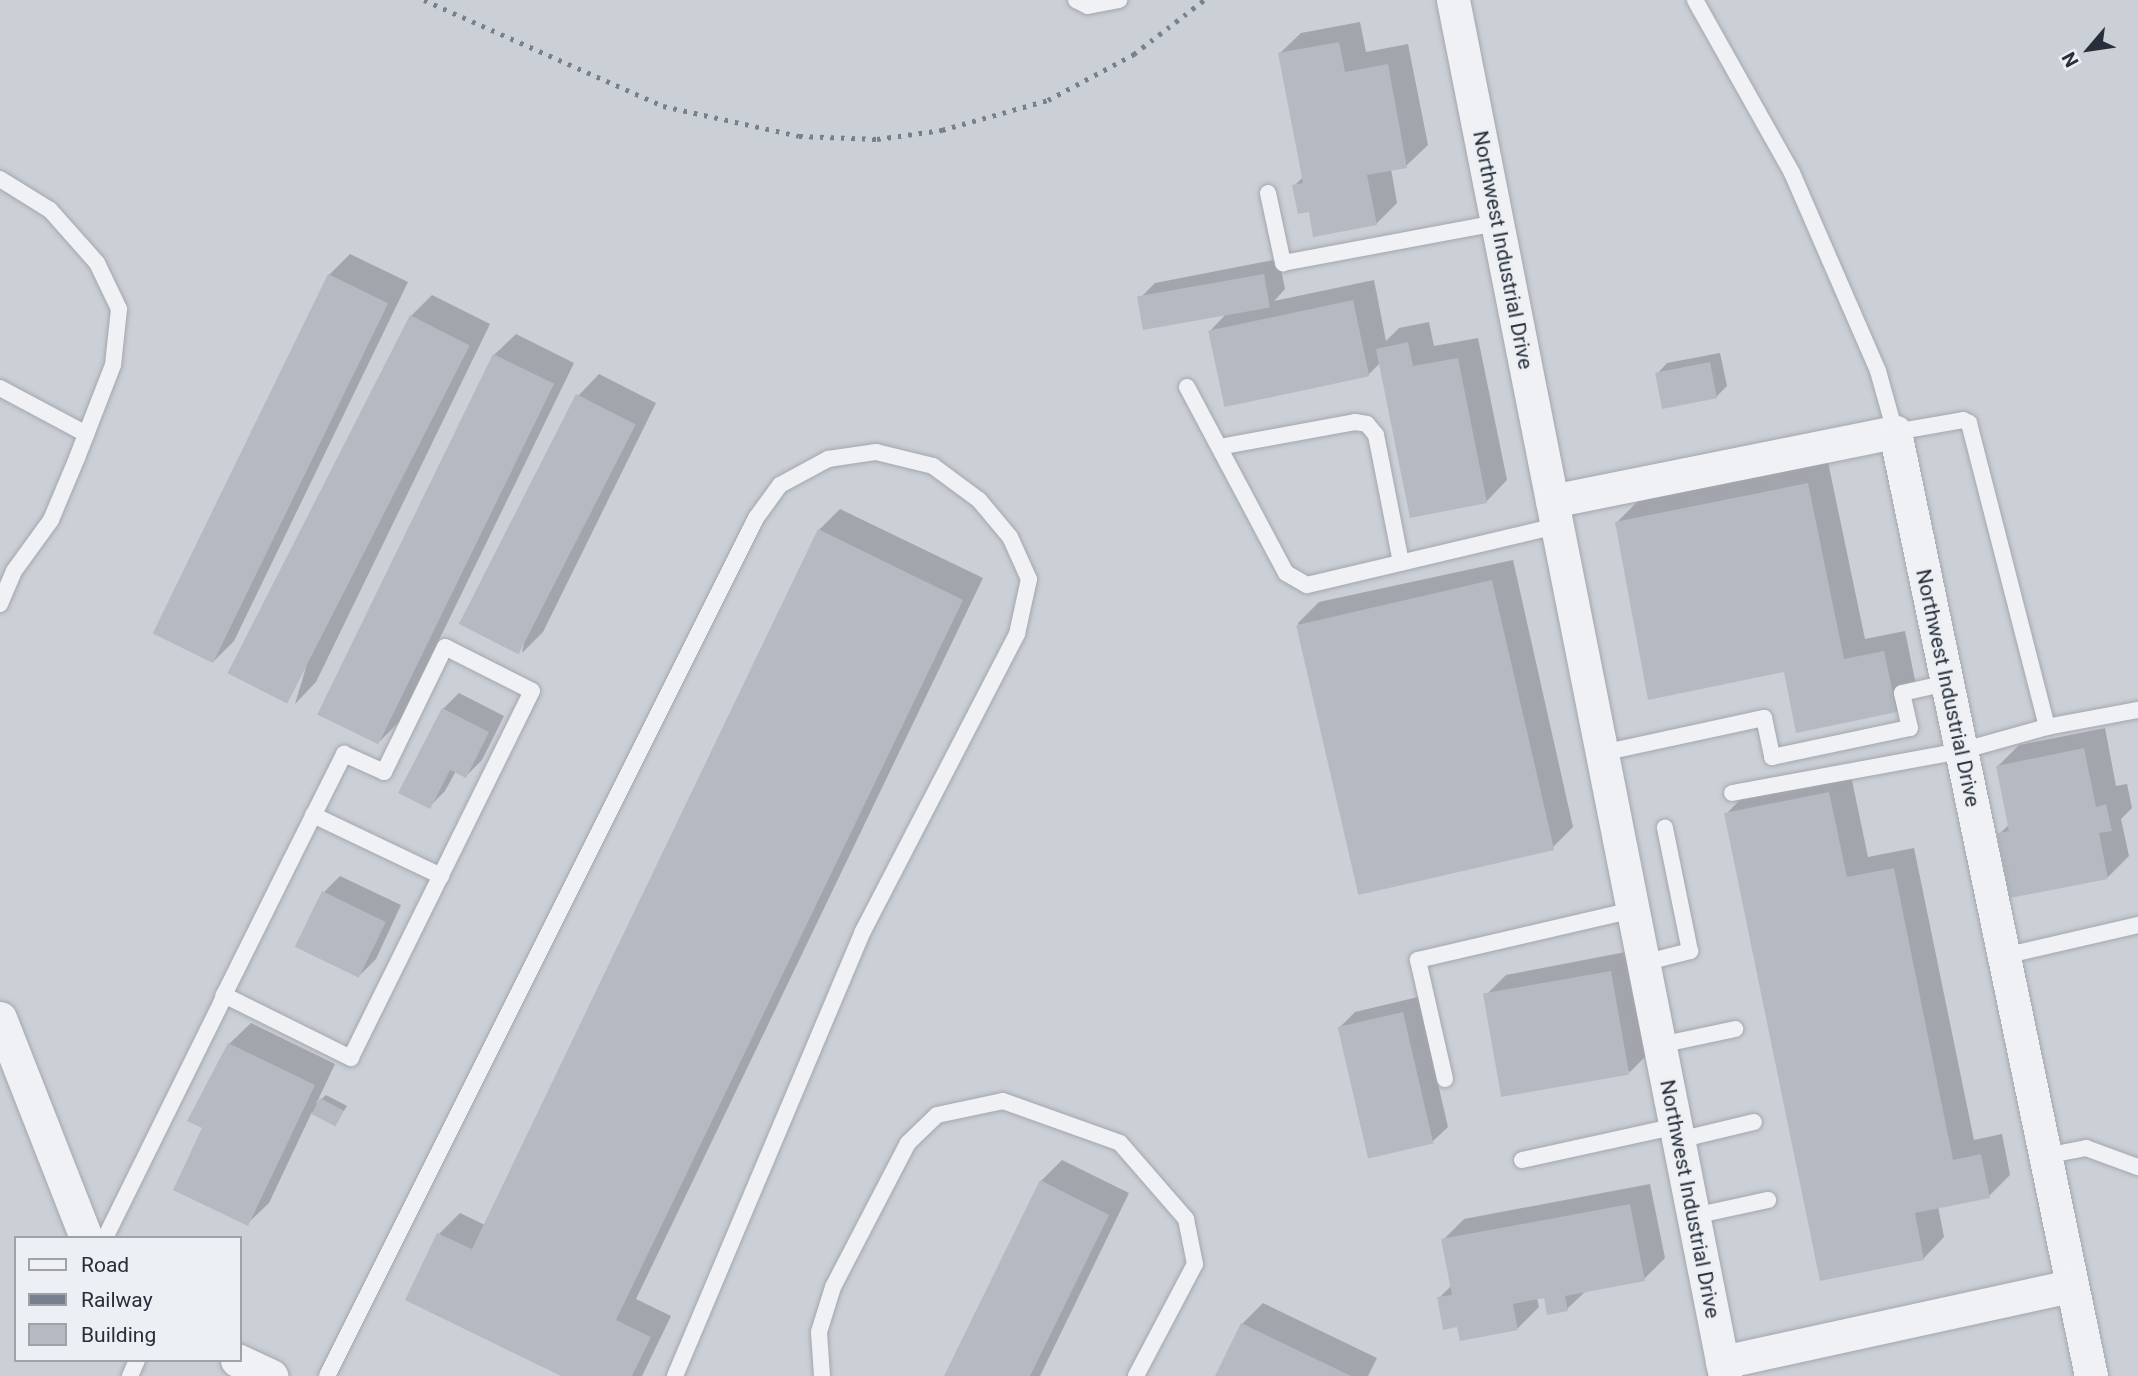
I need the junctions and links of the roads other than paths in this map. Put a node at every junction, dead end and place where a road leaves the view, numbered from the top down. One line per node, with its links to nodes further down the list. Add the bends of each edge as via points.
1 (1076, 0): 2 (lane, via 1088,6)
2 (1118, 0)
3 (1453, 0): 7 (street, Northwest Industrial Drive)
4 (1695, 0): 10 (lane, via 1792,173 1878,371)
5 (0, 179): 11 (lane, via 50,210 97,263 119,309 113,365)
6 (1268, 193): 7 (lane, via 1283,263)
7 (1497, 223): 13 (street, Northwest Industrial Drive)
8 (1187, 387): 12 (lane)
9 (0, 388): 11 (lane)
10 (1895, 432): 13 (street); 17 (street, Northwest Industrial Drive); 19 (lane, via 1963,419 1969,423)
11 (86, 435): 15 (lane, via 51,520)
12 (1219, 447): 14 (lane, via 1286,573 1307,585); 14 (lane, via 1354,422 1367,424 1376,435)
13 (1554, 514): 14 (lane); 21 (street, Northwest Industrial Drive)
14 (1401, 563)
15 (5, 579): 16 (lane)
16 (0, 604)
17 (1947, 683): 20 (street, Northwest Industrial Drive); 21 (lane, via 1902,693 1910,728 1772,757 1764,718)
18 (2138, 710): 19 (lane)
19 (2047, 727): 20 (lane)
20 (1961, 751): 22 (lane); 28 (street, Northwest Industrial Drive)
21 (1602, 754): 26 (street, Northwest Industrial Drive)
22 (1732, 793)
23 (313, 815): 25 (lane); 25 (lane, via 344,754 384,772 445,647 532,691); 30 (lane)
24 (1665, 828): 29 (lane, via 1690,951)
25 (441, 876): 30 (lane, via 351,1058)
26 (1633, 910): 29 (street, Northwest Industrial Drive); 34 (lane, via 1418,960)
27 (2138, 925): 28 (lane)
28 (2004, 956): 37 (street, Northwest Industrial Drive)
29 (1643, 963): 33 (street, Northwest Industrial Drive)
30 (224, 995): 43 (lane)
31 (0, 1018): 42 (street)
32 (1735, 1029): 33 (lane)
33 (1660, 1045): 36 (street, Northwest Industrial Drive)
34 (1444, 1079)
35 (1754, 1122): 36 (lane)
36 (1677, 1133): 38 (lane); 41 (street, Northwest Industrial Drive)
37 (2045, 1156): 39 (lane, via 2086,1147); 44 (street, Northwest Industrial Drive)
38 (1522, 1160)
39 (2138, 1167)
40 (1768, 1200): 41 (lane)
41 (1694, 1216): 46 (street, Northwest Industrial Drive)
42 (85, 1236)
43 (106, 1236)
44 (2072, 1286): 46 (street, Northwest Industrial Drive); 52 (street, Northwest Industrial Drive)
45 (241, 1362): 47 (street)
46 (1724, 1369)
47 (272, 1376)
48 (327, 1376): 49 (lane, via 756,518 780,485 828,459 876,452 933,466 979,500 1010,537 1029,579 1017,634 863,931)
49 (675, 1376)
50 (822, 1376): 51 (lane, via 819,1332 833,1287 908,1143 937,1115 1003,1101 1120,1143 1186,1219 1195,1264)
51 (1136, 1376)
52 (2091, 1376)

